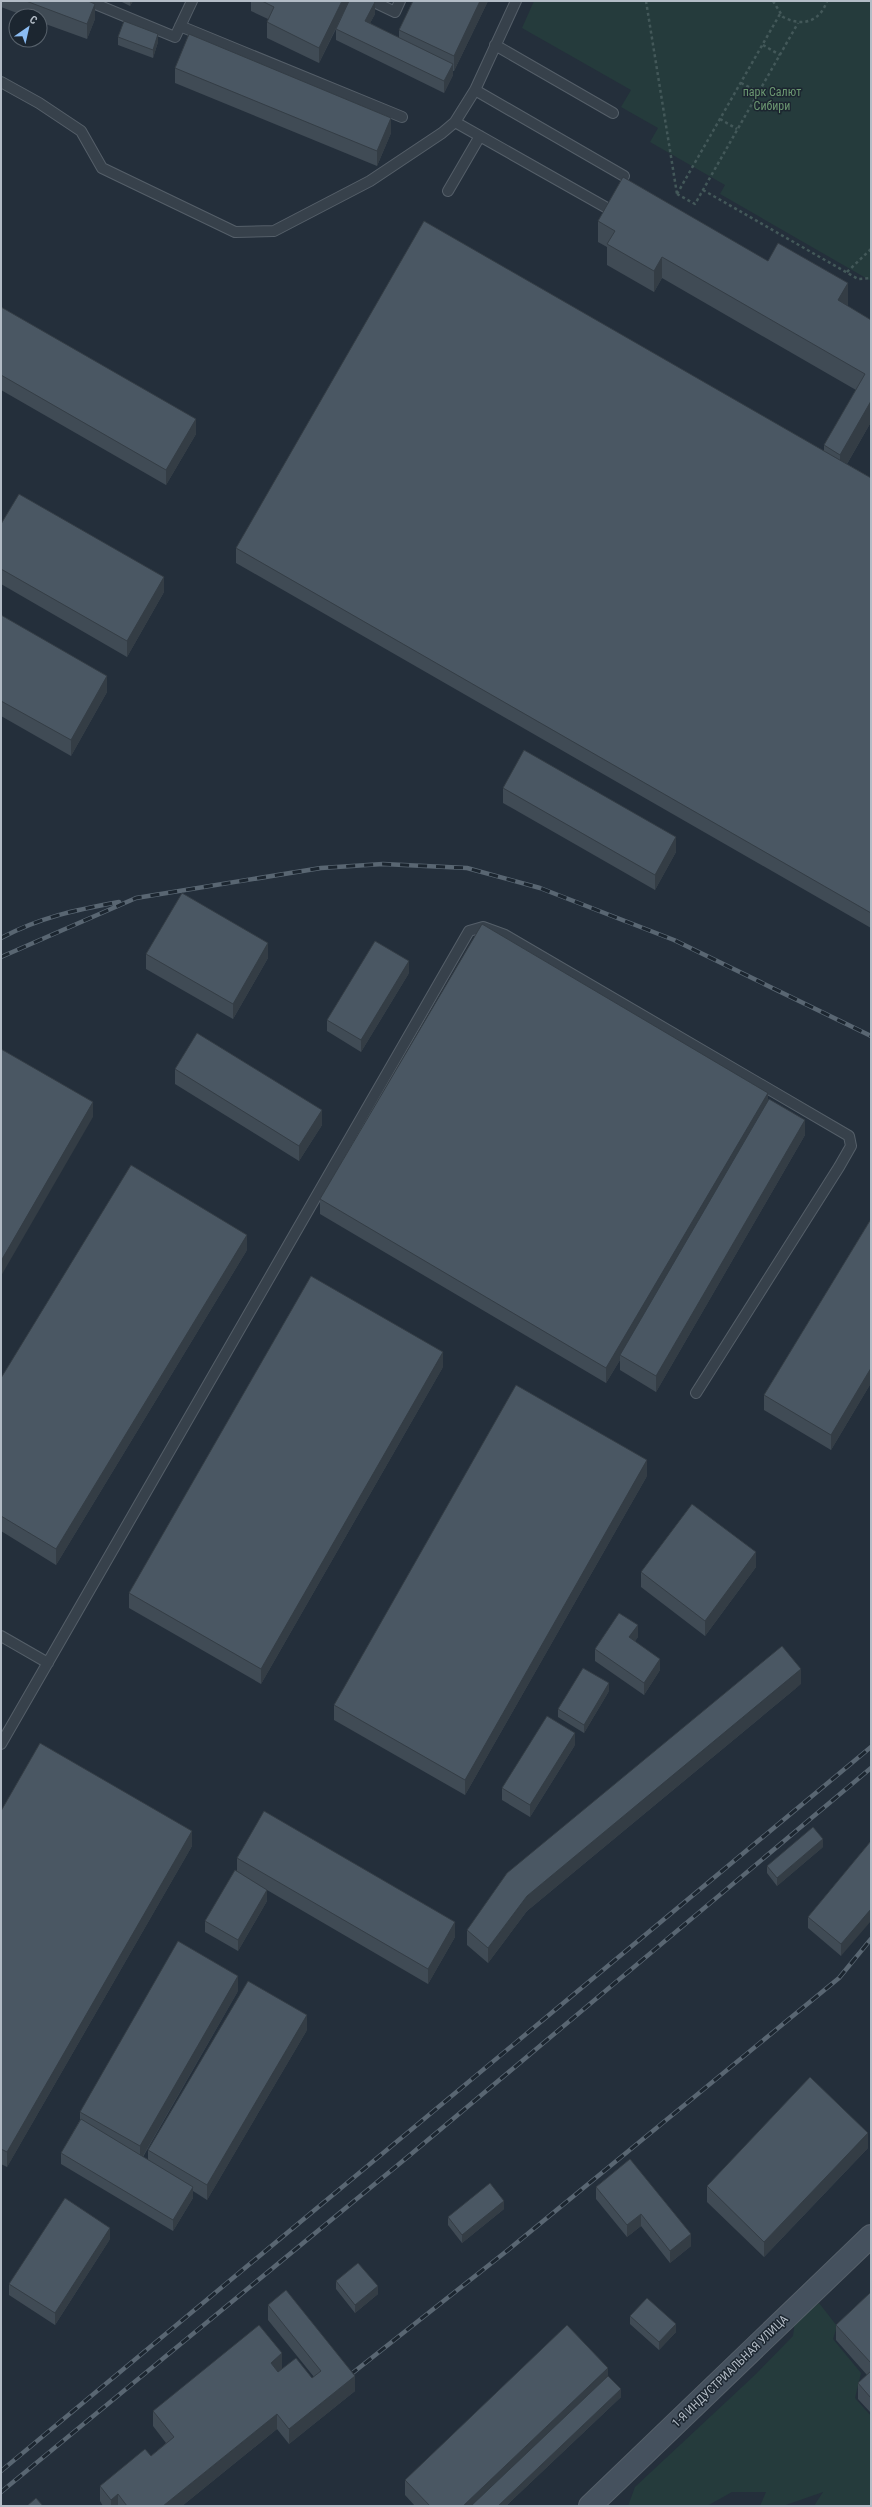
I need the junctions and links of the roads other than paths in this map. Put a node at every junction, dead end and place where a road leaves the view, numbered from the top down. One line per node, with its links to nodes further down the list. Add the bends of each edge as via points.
1 (88, 1): 6 (lane, via 175,37)
2 (192, 1): 6 (lane)
3 (372, 1): 4 (lane, via 395,12)
4 (400, 1)
5 (516, 1): 7 (lane)
6 (180, 26): 11 (lane)
7 (495, 46): 9 (lane); 10 (lane)
8 (1, 82): 12 (lane, via 39,103 80,131 102,168 235,232 274,231 370,181)
9 (475, 90): 12 (lane); 14 (lane)
10 (613, 113)
11 (402, 118)
12 (456, 122): 13 (lane)
13 (480, 136): 15 (lane); 16 (lane)
14 (624, 176)
15 (448, 191)
16 (606, 208)
17 (696, 1393): 19 (lane, via 839,1167 851,1146 849,1136 505,935 483,927 469,931)
18 (1, 1636): 19 (lane)
19 (48, 1663): 20 (lane)
20 (1, 1744)
21 (871, 2236): 22 (main road, 1-Я ИНДУСТРИАЛЬНАЯ УЛИЦА)
22 (590, 2506)

